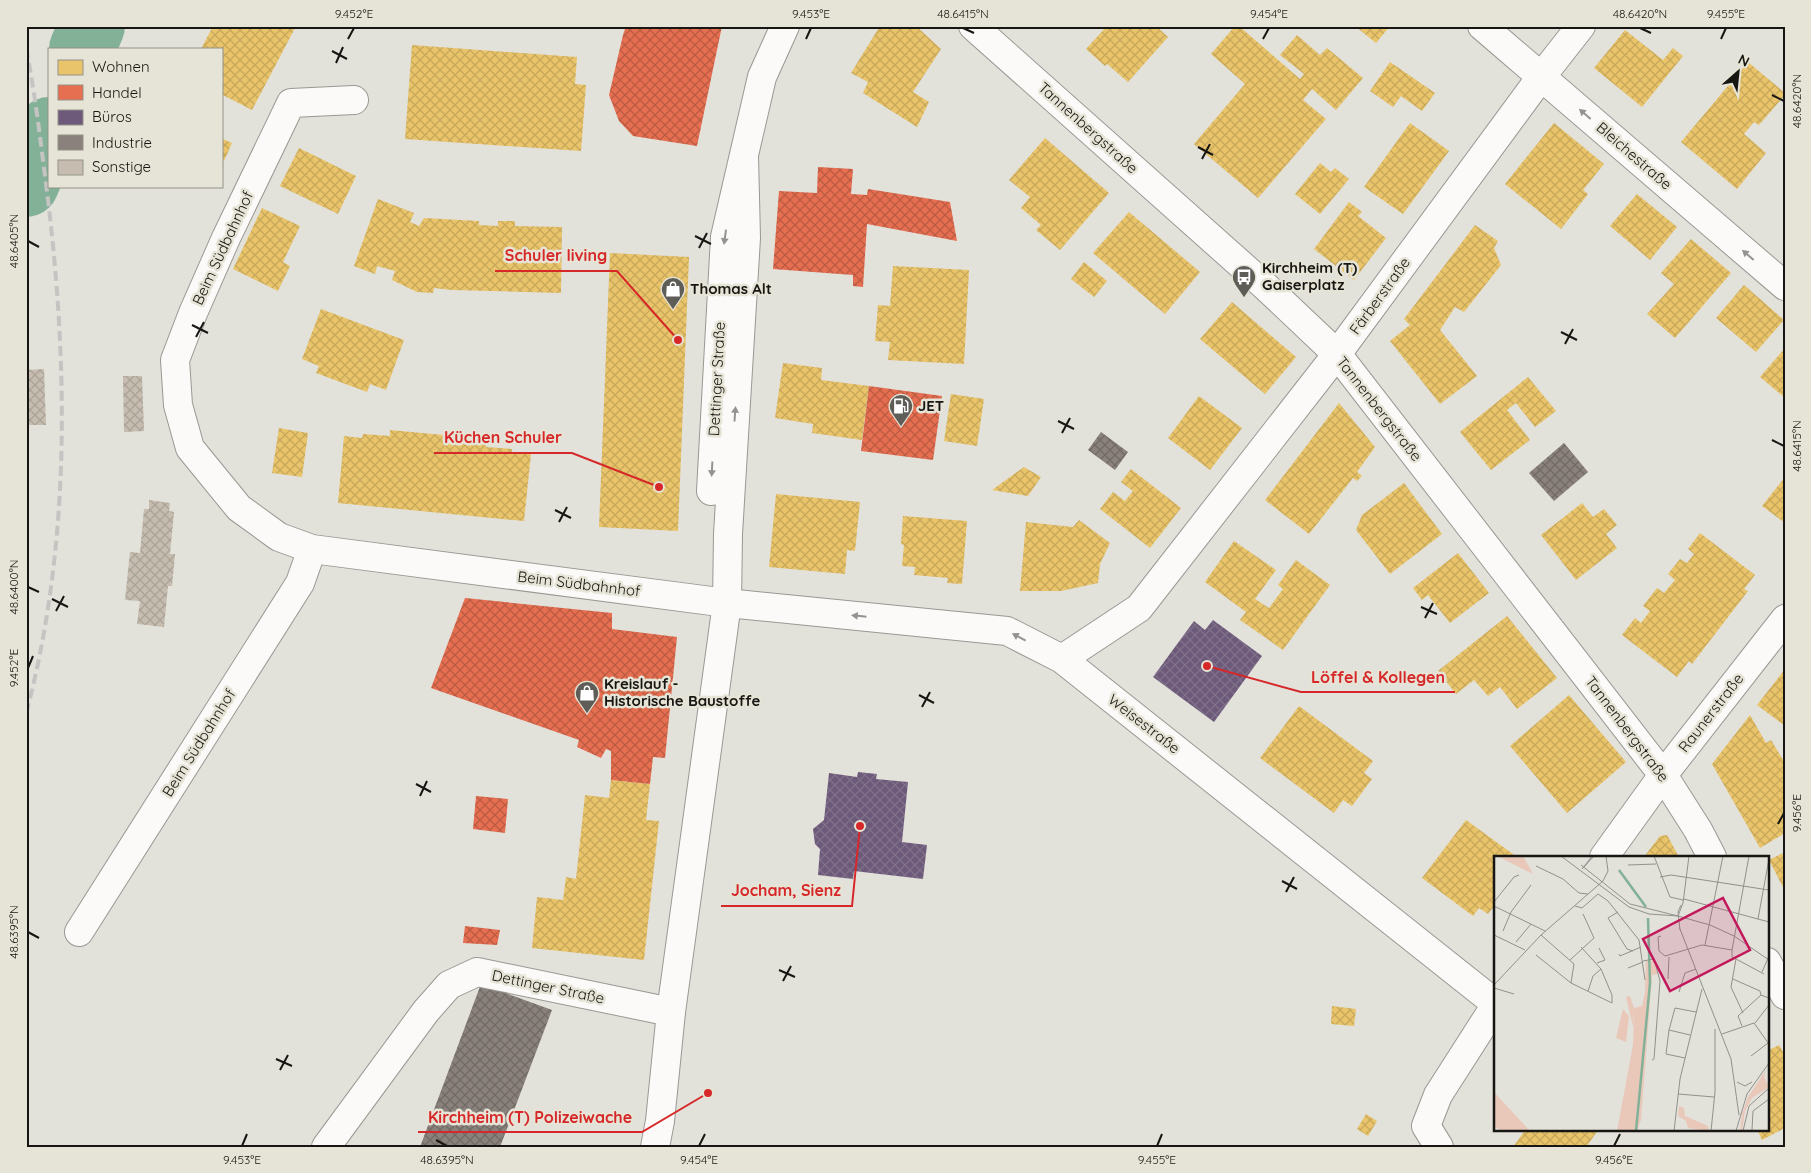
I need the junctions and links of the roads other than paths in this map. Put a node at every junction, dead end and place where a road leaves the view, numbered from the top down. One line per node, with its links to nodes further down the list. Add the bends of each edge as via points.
1 (785, 26): 10 (street, Dettinger Straße, via 762,77 725,237 709,532)
2 (973, 26): 8 (street, Tannenbergstraße)
3 (1482, 26): 5 (street, Bleichestraße)
4 (1581, 26): 5 (street, Färberstraße)
5 (1541, 76): 7 (street, Bleichestraße, one-way to 5); 8 (street, Färberstraße)
6 (354, 100): 9 (street, Beim Südbahnhof, via 291,103 219,255 175,360 178,405 190,448 239,508 279,537)
7 (1785, 286)
8 (1337, 354): 12 (street, Färberstraße, via 1139,608); 13 (street, Tannenbergstraße)
9 (312, 549): 10 (street, Beim Südbahnhof); 16 (street, Beim Südbahnhof, via 300,583)
10 (727, 603): 12 (street, Weisestraße, one-way to 10, via 1007,631); 21 (street, Dettinger Straße)
11 (1785, 619): 13 (street, Raunerstraße)
12 (1062, 660): 19 (street, Weisestraße)
13 (1663, 775): 14 (street, Raunerstraße); 15 (street, Tannenbergstraße)
14 (1605, 856)
15 (1711, 856)
16 (79, 932)
17 (1768, 964): 18 (street)
18 (1785, 995)
19 (1494, 1004)
20 (1494, 1007): 24 (street, via 1438,1095 1426,1126)
21 (671, 1012): 22 (street, Dettinger Straße, via 477,972 450,985 426,1011); 23 (street, Dettinger Straße)
22 (326, 1147)
23 (655, 1147)
24 (1440, 1147)

